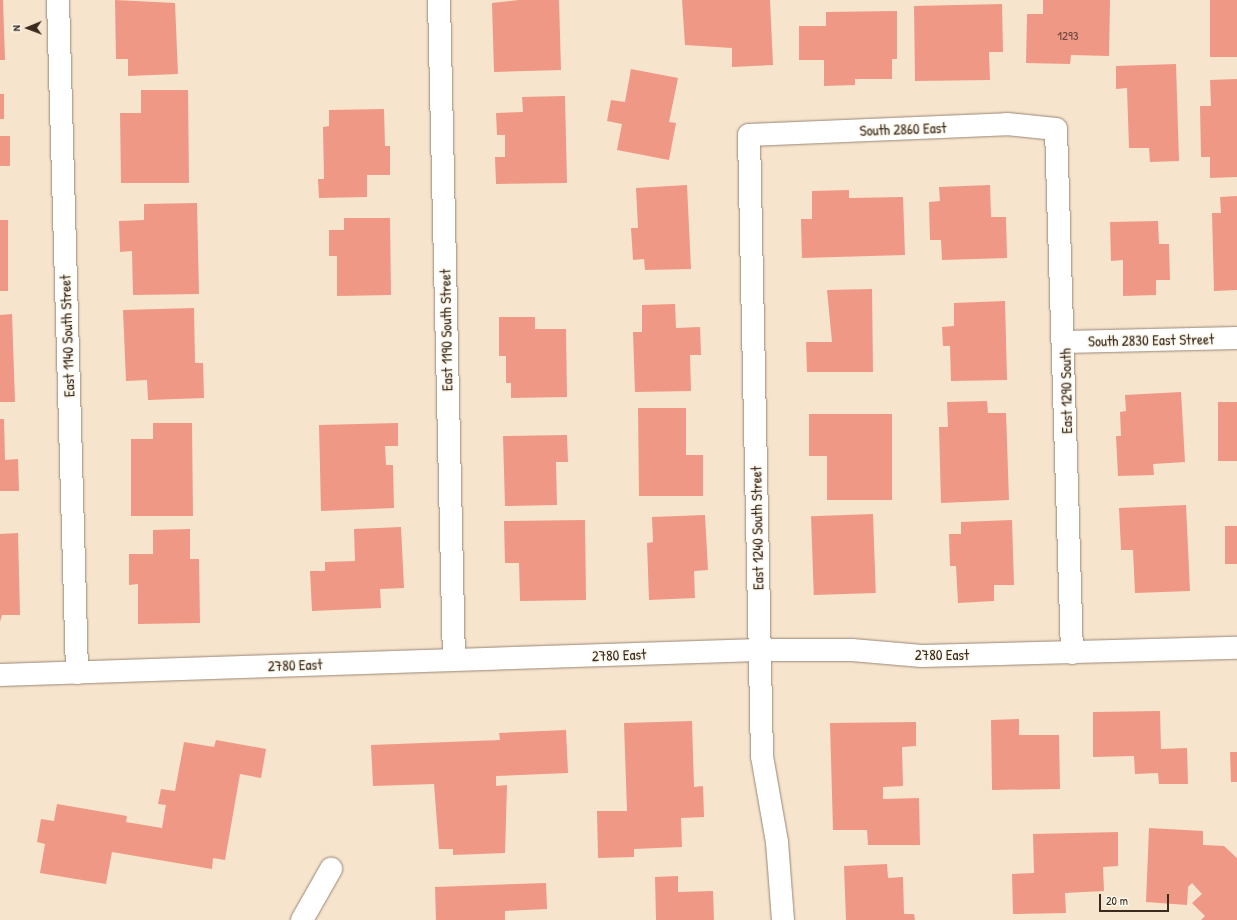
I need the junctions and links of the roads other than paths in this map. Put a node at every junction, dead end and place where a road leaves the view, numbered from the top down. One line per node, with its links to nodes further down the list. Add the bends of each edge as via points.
1 (58, 0): 11 (street, East 1140 South Street)
2 (439, 0): 10 (street, East 1190 South Street)
3 (1056, 129): 4 (street, South 2860 East, via 1007,124); 6 (street, East 1290 South)
4 (749, 135): 8 (street, East 1240 South Street)
5 (1237, 338): 6 (street, South 2830 East Street)
6 (1065, 342): 9 (street, East 1290 South)
7 (1237, 648): 9 (street, 2780 East)
8 (759, 650): 9 (street, 2780 East, via 852,650 922,656); 10 (street, 2780 East); 15 (street, East 1240 South Street, via 762,756 778,848)
9 (1072, 653)
10 (454, 660): 11 (street, 2780 East)
11 (77, 673): 12 (street, 2780 East)
12 (0, 676)
13 (331, 868): 14 (street)
14 (302, 920)
15 (783, 920)

